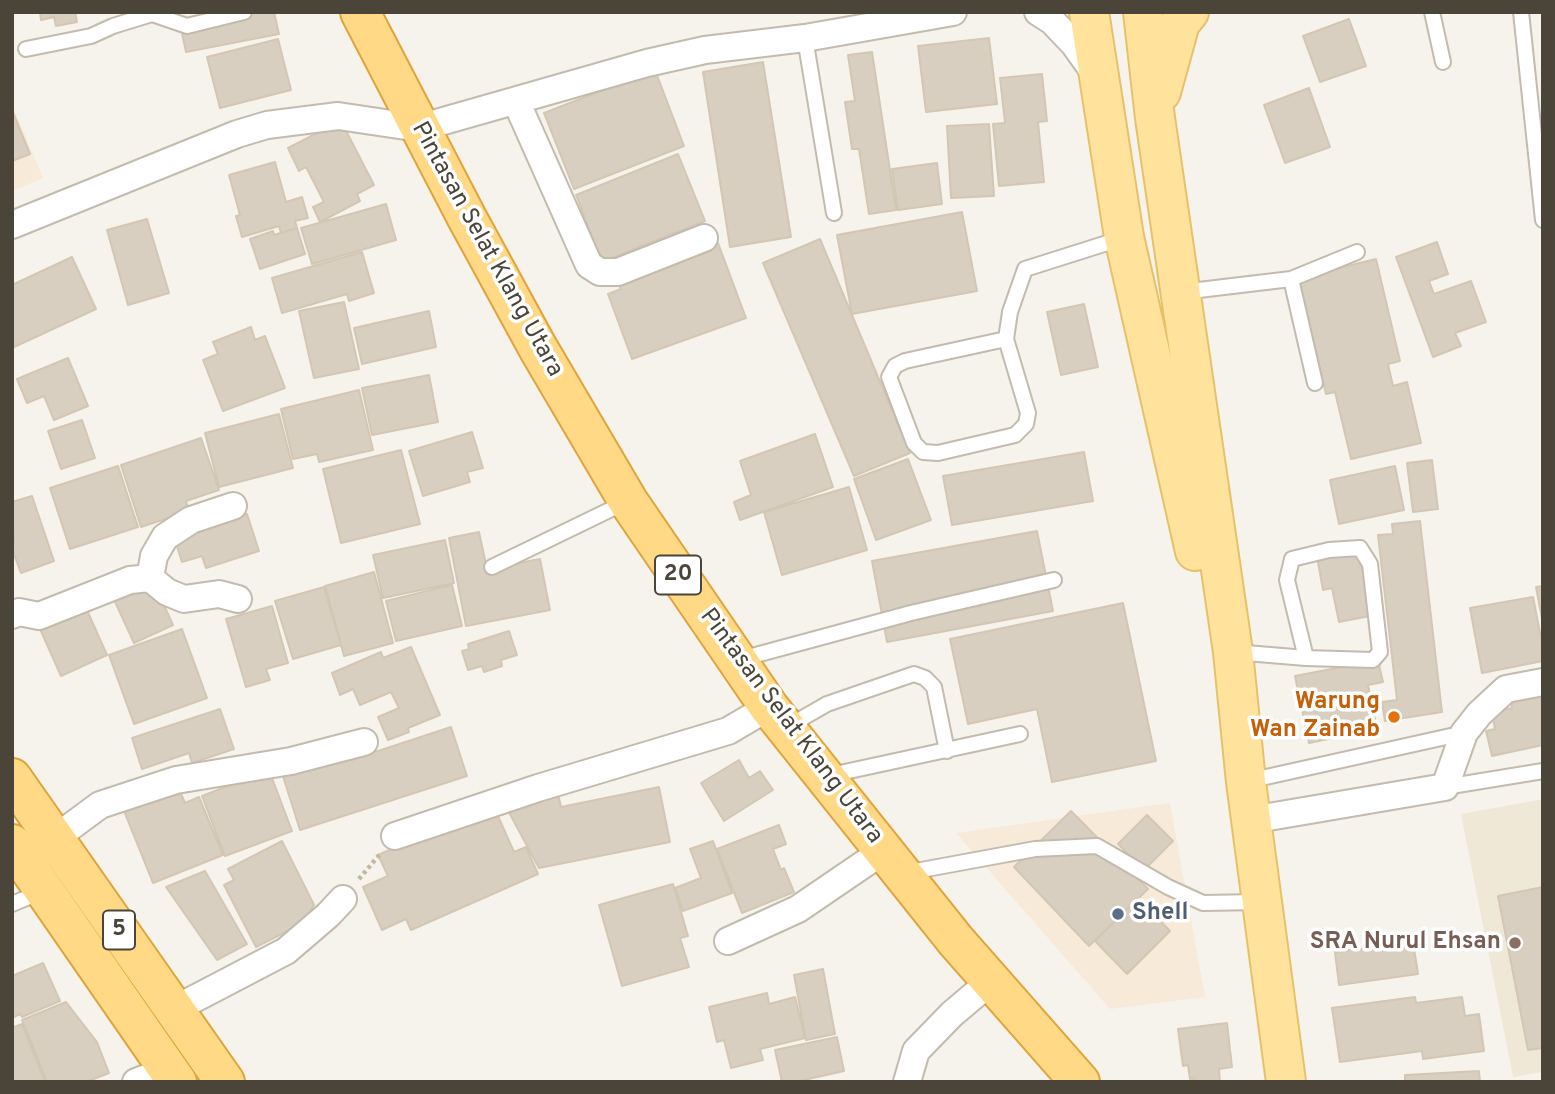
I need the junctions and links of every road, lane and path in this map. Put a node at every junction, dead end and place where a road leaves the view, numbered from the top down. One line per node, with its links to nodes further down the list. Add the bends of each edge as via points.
1 (244, 12): 11 (lane, via 187,26 152,14 92,36)
2 (360, 12): 16 (highway, Pintasan Selat Klang Utara / 20)
3 (953, 12): 10 (street)
4 (1038, 12): 13 (street, via 1074,44)
5 (1090, 12): 13 (main road)
6 (1143, 12): 15 (main road)
7 (1189, 12): 15 (main road, via 1180,23)
8 (1432, 12): 12 (lane)
9 (1521, 12): 18 (lane)
10 (806, 38): 14 (street, via 658,60); 17 (lane)
11 (26, 48)
12 (1443, 62)
13 (1099, 79): 20 (main road)
14 (516, 101): 16 (street); 21 (street, via 589,265 600,272 618,272)
15 (1155, 118): 24 (main road)
16 (419, 128): 19 (street, via 338,116 267,125); 27 (highway, Pintasan Selat Klang Utara / 20, via 538,348)
17 (834, 213)
18 (1543, 220)
19 (12, 225)
20 (1125, 237): 25 (lane, via 1025,269); 46 (main road)
21 (704, 238)
22 (1357, 252): 23 (lane)
23 (1291, 279): 24 (lane); 26 (lane)
24 (1180, 292): 34 (main road)
25 (1006, 339): 25 (lane, via 895,366 890,377 914,443 923,452 938,453 1015,435 1026,424 1028,413)
26 (1315, 383)
27 (628, 501): 29 (lane); 36 (highway, Pintasan Selat Klang Utara / 20)
28 (233, 506): 30 (street, via 191,520 165,537 154,556)
29 (492, 567)
30 (150, 578): 32 (street, via 184,599 219,594); 33 (street, via 130,580 39,616)
31 (1054, 580): 36 (lane)
32 (238, 599)
33 (12, 615)
34 (1233, 652): 35 (lane); 46 (main road)
35 (1306, 658): 35 (lane, via 1373,660 1380,652 1370,564 1360,548 1292,559 1287,580)
36 (736, 660): 38 (highway, Pintasan Selat Klang Utara / 20)
37 (1543, 682): 39 (street, via 1506,689)
38 (778, 717): 42 (lane, via 914,674 934,687); 44 (highway, Pintasan Selat Klang Utara / 20); 49 (street)
39 (1464, 733): 46 (lane); 47 (street)
40 (1020, 734): 42 (lane)
41 (364, 742): 50 (street, via 291,761 176,780 100,805)
42 (947, 751): 44 (lane)
43 (1543, 771): 47 (lane)
44 (825, 776): 52 (highway, Pintasan Selat Klang Utara / 20)
45 (12, 778): 50 (highway, 5)
46 (1247, 782): 48 (main road)
47 (1445, 787): 48 (street)
48 (1251, 820): 55 (main road)
49 (395, 836): 54 (path)
50 (54, 839): 58 (highway, 5)
51 (12, 844): 53 (highway, 5)
52 (891, 862): 55 (lane, via 1097,846 1203,903); 56 (street); 57 (highway, Pintasan Selat Klang Utara / 20)
53 (29, 897): 59 (highway, 5)
54 (343, 899): 58 (street, via 286,951)
55 (1262, 902): 60 (main road)
56 (728, 941)
57 (991, 981): 62 (street, via 916,1051); 63 (highway, Pintasan Selat Klang Utara / 20)
58 (175, 1009): 61 (highway, 5)
59 (161, 1077)
60 (1286, 1079)
61 (225, 1082)
62 (907, 1082)
63 (1080, 1082)

